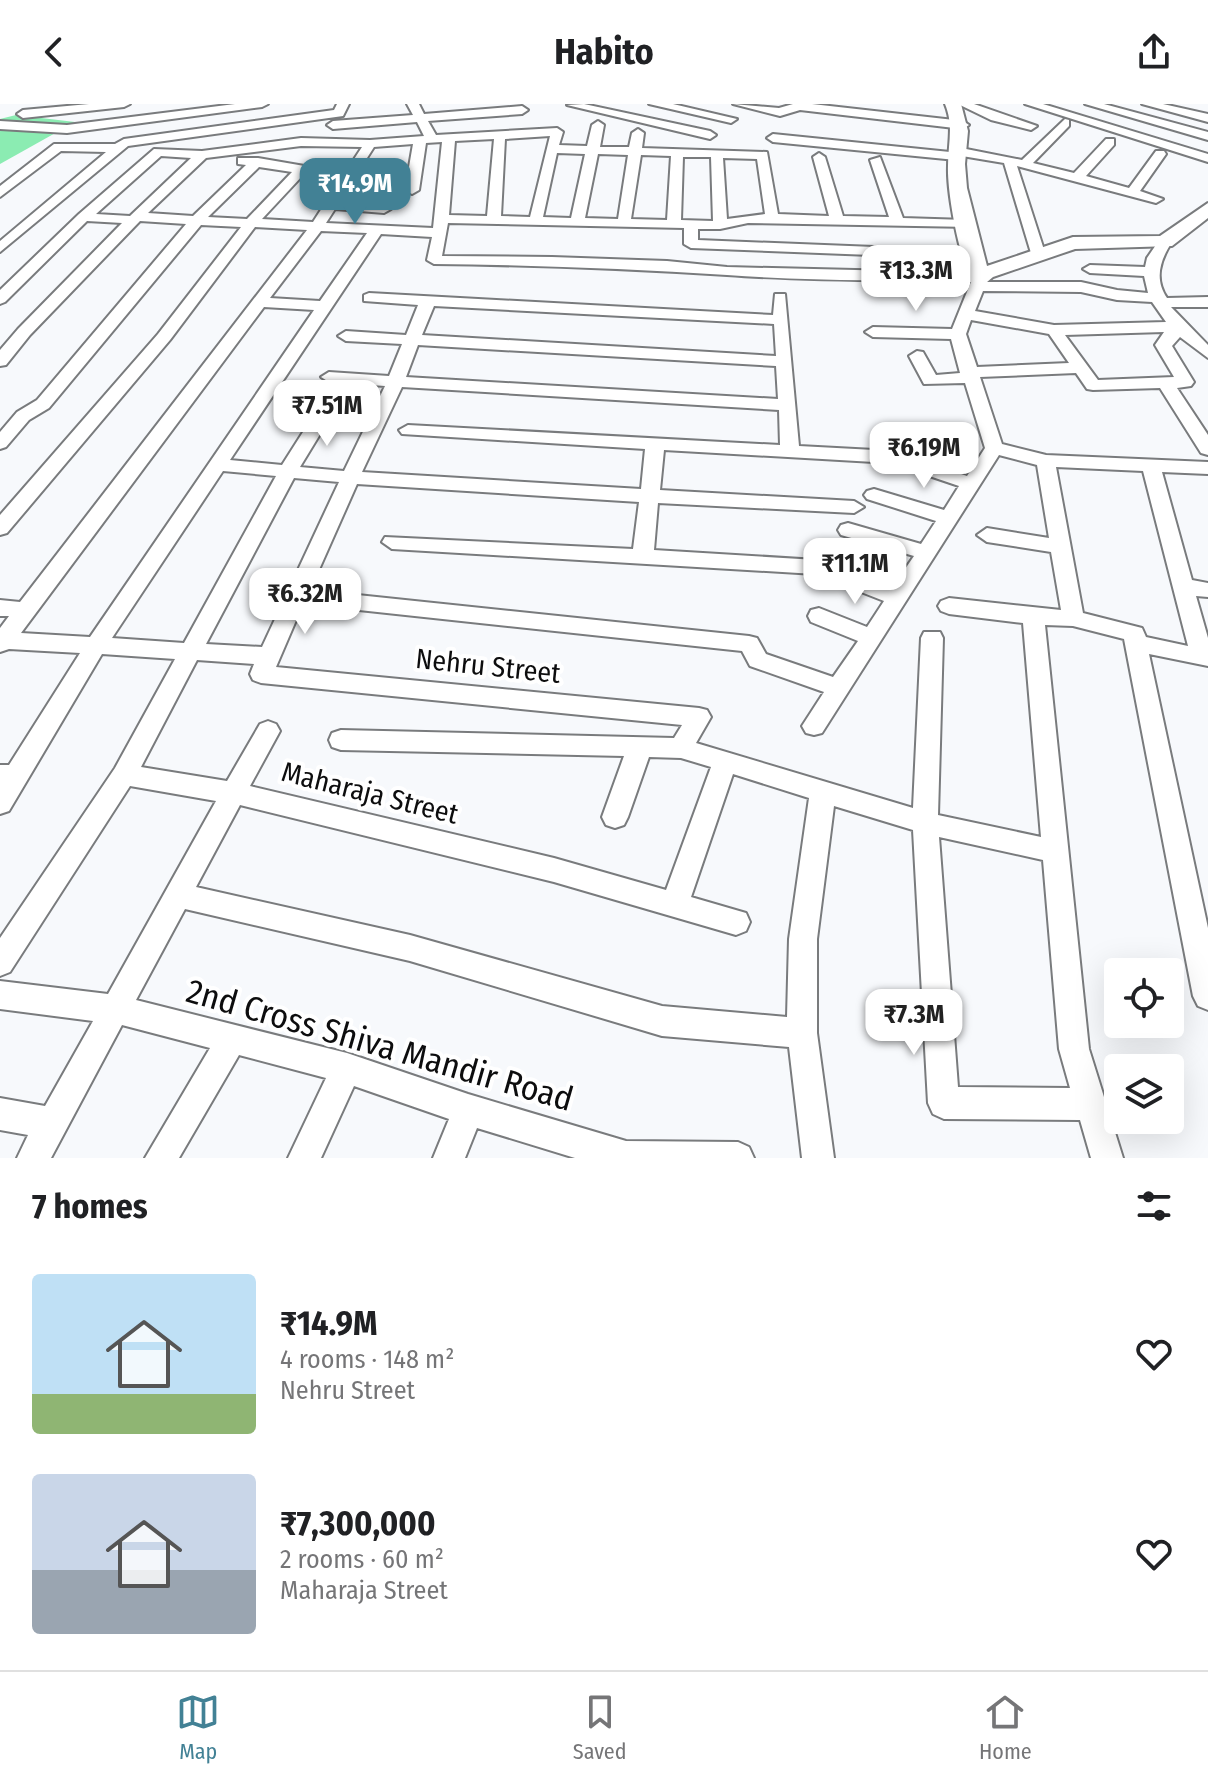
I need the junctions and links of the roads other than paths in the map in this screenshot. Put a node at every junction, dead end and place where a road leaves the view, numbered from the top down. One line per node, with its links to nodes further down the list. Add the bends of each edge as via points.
1 (124, 104): 10 (street)
2 (262, 104): 11 (street)
3 (413, 104): 20 (street)
4 (655, 104): 22 (street)
5 (739, 104): 12 (street, via 780,112)
6 (1021, 104): 27 (street)
7 (1091, 104): 31 (street)
8 (1148, 104): 21 (street)
9 (1187, 104): 15 (street)
10 (103, 105): 14 (street)
11 (244, 105): 24 (street, via 67,129); 25 (street)
12 (800, 105): 27 (street)
13 (918, 106): 27 (street)
14 (19, 109)
15 (1208, 109)
16 (343, 110): 20 (street); 25 (street); 36 (street)
17 (522, 110): 20 (street)
18 (1034, 114): 27 (street, via 995,117); 49 (street)
19 (564, 116): 30 (street); 32 (street); 41 (street)
20 (422, 118): 34 (street)
21 (1208, 118)
22 (731, 119)
23 (1065, 123): 53 (street)
24 (0, 125)
25 (256, 125): 39 (street); 40 (street)
26 (598, 125): 42 (street)
27 (976, 127): 28 (street); 33 (street); 51 (street); 78 (street, via 957,178)
28 (902, 131)
29 (638, 133): 43 (street)
30 (710, 135)
31 (1208, 136)
32 (449, 138): 34 (street); 81 (street)
33 (773, 138)
34 (426, 139): 38 (street); 58 (street)
35 (500, 140): 68 (street)
36 (316, 141): 38 (street); 39 (street); 54 (street)
37 (1110, 142): 56 (street)
38 (370, 144): 55 (street)
39 (267, 147): 45 (street)
40 (116, 148): 57 (street, via 58,147); 85 (street)
41 (552, 149): 42 (street); 69 (street)
42 (593, 150): 43 (street); 72 (street)
43 (635, 152): 44 (street); 74 (street)
44 (677, 153): 47 (street); 76 (street)
45 (208, 154): 52 (street); 65 (street, via 158,152); 66 (street)
46 (1160, 154): 60 (street)
47 (717, 155): 67 (street, via 763,155); 79 (street)
48 (819, 157): 70 (street)
49 (1208, 158)
50 (876, 160): 73 (street)
51 (1009, 160): 53 (street); 86 (street)
52 (258, 162): 54 (street); 71 (street)
53 (1024, 165): 56 (street)
54 (294, 167): 55 (street); 75 (street)
55 (348, 177): 62 (street)
56 (1076, 179): 60 (street)
57 (6, 183): 59 (street)
58 (412, 190)
59 (0, 193)
60 (1132, 193): 61 (street)
61 (1156, 199)
62 (329, 205): 63 (street); 80 (street)
63 (384, 209)
64 (1208, 209): 83 (street)
65 (84, 217): 66 (street); 94 (street)
66 (135, 218): 71 (street); 110 (street)
67 (772, 218): 70 (street); 79 (street)
68 (494, 219): 69 (street); 81 (street)
69 (536, 219): 72 (street)
70 (837, 219): 73 (street)
71 (197, 220): 75 (street); 120 (street, via 43,404)
72 (577, 221): 74 (street)
73 (897, 221): 78 (street)
74 (624, 222): 76 (street)
75 (251, 223): 80 (street); 138 (street, via 164,337)
76 (674, 224): 77 (street)
77 (691, 224): 79 (street); 84 (street)
78 (966, 224): 87 (street)
79 (720, 225)
80 (317, 226): 82 (street); 97 (street)
81 (441, 226): 82 (street); 88 (street, via 434,260)
82 (377, 229): 99 (street)
83 (1165, 242): 86 (street, via 1073,243); 90 (street)
84 (691, 244): 87 (street); 88 (street)
85 (0, 248)
86 (1038, 253): 91 (street, via 986,273)
87 (974, 255): 91 (street)
88 (686, 267): 91 (street)
89 (1090, 269): 90 (street)
90 (1150, 272): 95 (street)
91 (979, 282): 95 (street, via 1025,289 1081,287); 100 (street)
92 (780, 297): 101 (street)
93 (369, 298): 96 (street)
94 (0, 299)
95 (1160, 300): 98 (street); 102 (street)
96 (428, 301): 101 (street); 107 (street)
97 (259, 302): 99 (street); 151 (street)
98 (1208, 302)
99 (326, 306): 128 (street)
100 (968, 315): 103 (street); 105 (street)
101 (782, 320): 111 (street)
102 (1173, 326): 103 (street); 108 (street); 116 (street, via 1172,338 1163,345 1185,382)
103 (1054, 330): 112 (street)
104 (873, 332): 105 (street)
105 (958, 334): 113 (street)
106 (346, 336): 107 (street)
107 (414, 338): 111 (street); 115 (street)
108 (1208, 353)
109 (917, 356): 113 (street, via 930,380)
110 (0, 361)
111 (784, 361): 118 (street)
112 (1081, 368): 113 (street); 116 (street, via 1093,385)
113 (969, 375): 124 (street)
114 (329, 377): 115 (street)
115 (396, 383): 118 (street); 132 (street)
116 (1165, 383): 125 (street)
117 (330, 403): 131 (street)
118 (787, 405): 126 (street)
119 (0, 416): 120 (street)
120 (23, 416): 122 (street)
121 (408, 430): 123 (street)
122 (0, 443)
123 (655, 444): 126 (street); 135 (street)
124 (994, 448): 127 (street); 133 (street)
125 (1208, 449)
126 (790, 451): 133 (street, via 893,457)
127 (1046, 461): 129 (street); 142 (street)
128 (219, 465): 131 (street); 159 (street)
129 (1151, 465): 130 (street); 145 (street)
130 (1208, 468)
131 (288, 471): 132 (street); 160 (street)
132 (350, 478): 135 (street); 147 (street)
133 (969, 483): 137 (street)
134 (874, 495): 137 (street)
135 (649, 496): 136 (street); 144 (street)
136 (854, 507)
137 (948, 518): 143 (street)
138 (0, 528)
139 (848, 530): 143 (street)
140 (987, 535): 142 (street)
141 (392, 542): 144 (street)
142 (1061, 547): 154 (street)
143 (928, 553): 148 (street)
144 (643, 555): 148 (street, via 817,567)
145 (1183, 586): 146 (street); 162 (street)
146 (1208, 590)
147 (298, 596): 161 (street); 163 (street, via 749,644 758,660)
148 (899, 599): 155 (street)
149 (949, 606): 153 (street)
150 (0, 608): 151 (street)
151 (24, 610): 157 (street)
152 (819, 616): 155 (street)
153 (1033, 617): 154 (street); 177 (street)
154 (1073, 618): 158 (street, via 1134,634)
155 (873, 638): 163 (street)
156 (932, 638): 176 (street)
157 (2, 642): 159 (street)
158 (1134, 643): 162 (street); 183 (street)
159 (96, 645): 160 (street); 170 (street)
160 (194, 650): 161 (street); 171 (street)
161 (269, 656): 168 (street, Nehru Street, via 261,674 699,717)
162 (1205, 657)
163 (839, 688): 164 (street)
164 (814, 726)
165 (268, 731): 173 (street)
166 (341, 740): 167 (street)
167 (640, 747): 168 (street); 175 (street)
168 (681, 748): 169 (street)
169 (725, 762): 172 (street); 179 (street)
170 (8, 775): 174 (street)
171 (124, 775): 173 (street, Maharaja Street); 181 (street)
172 (823, 791): 176 (street); 185 (street, via 805,917)
173 (234, 793): 178 (street); 179 (street, Maharaja Street, via 554,870)
174 (0, 803)
175 (615, 817)
176 (925, 823): 177 (street); 188 (street, via 944,1103)
177 (1053, 851): 188 (street, via 1074,1049)
178 (178, 895): 184 (street); 185 (street, via 410,948 662,1021)
179 (674, 906): 180 (street, Maharaja Street)
180 (736, 922)
181 (0, 962)
182 (0, 995): 184 (street, 2nd Cross Shiva Mandir Road)
183 (1208, 996)
184 (115, 1009): 186 (street, 2nd Cross Shiva Mandir Road); 191 (street)
185 (802, 1033): 197 (street)
186 (232, 1039): 187 (street, 2nd Cross Shiva Mandir Road); 193 (street)
187 (347, 1068): 189 (street, 2nd Cross Shiva Mandir Road); 194 (street)
188 (1089, 1104): 198 (street)
189 (468, 1110): 195 (street); 196 (street, 2nd Cross Shiva Mandir Road, via 626,1157)
190 (0, 1114): 191 (street)
191 (53, 1123): 192 (street)
192 (33, 1158)
193 (161, 1158)
194 (304, 1158)
195 (449, 1158)
196 (738, 1158)
197 (818, 1158)
198 (1107, 1158)

